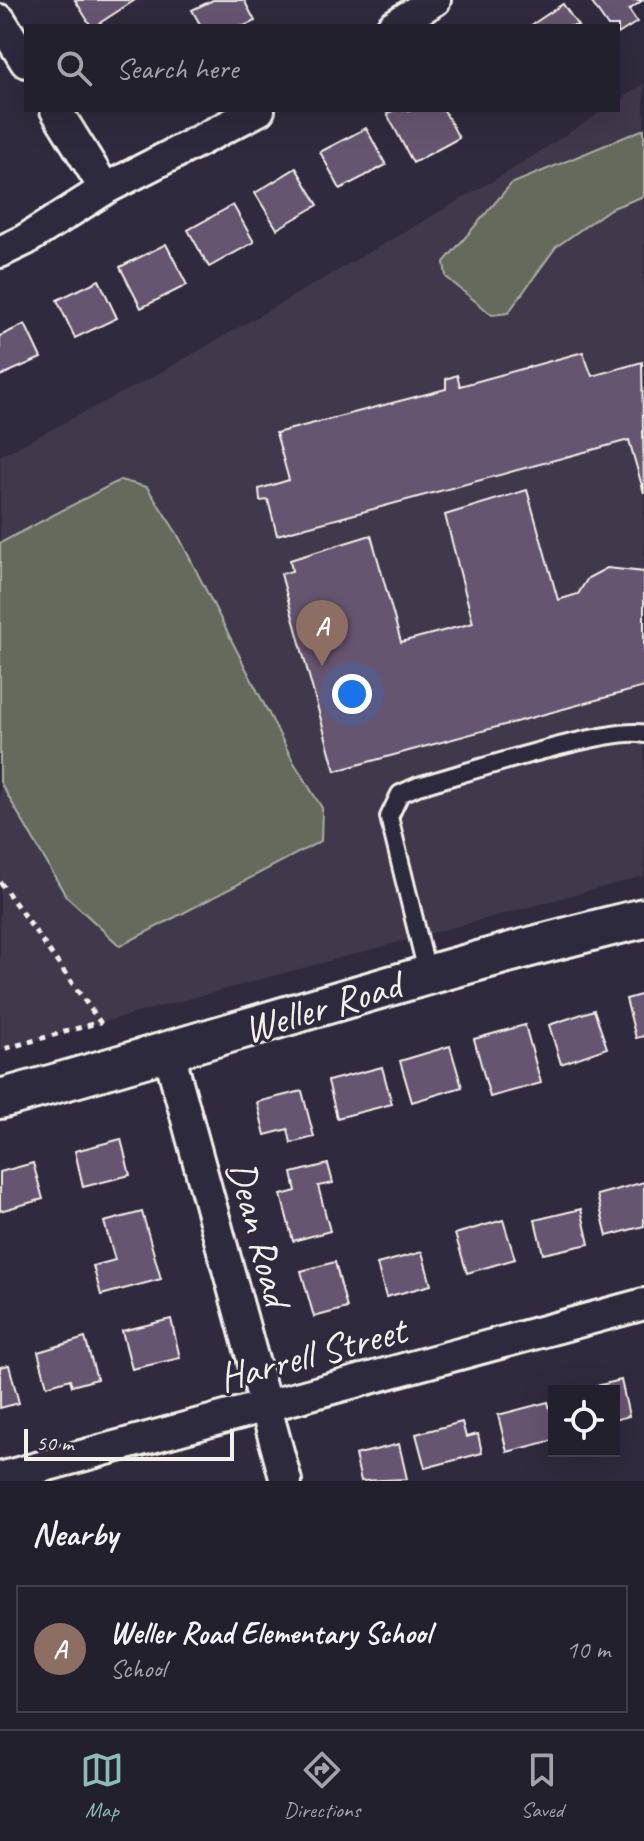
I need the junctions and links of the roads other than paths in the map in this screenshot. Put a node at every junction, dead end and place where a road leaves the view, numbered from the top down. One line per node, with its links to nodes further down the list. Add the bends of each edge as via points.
1 (435, 0): 3 (street)
2 (0, 20): 4 (street)
3 (396, 24)
4 (24, 59)
5 (57, 112): 7 (street)
6 (255, 112): 7 (street)
7 (105, 189): 8 (street)
8 (0, 252)
9 (644, 734): 11 (lane, via 601,736 400,794 389,817)
10 (644, 918): 11 (street, Weller Road)
11 (428, 976): 12 (street, Weller Road)
12 (169, 1053): 13 (street, Weller Road); 15 (street, Dean Road)
13 (0, 1099)
14 (644, 1304): 15 (street, Harrell Street)
15 (265, 1408): 16 (street, Harrell Street); 17 (street, Dean Road)
16 (0, 1478)
17 (286, 1481)

